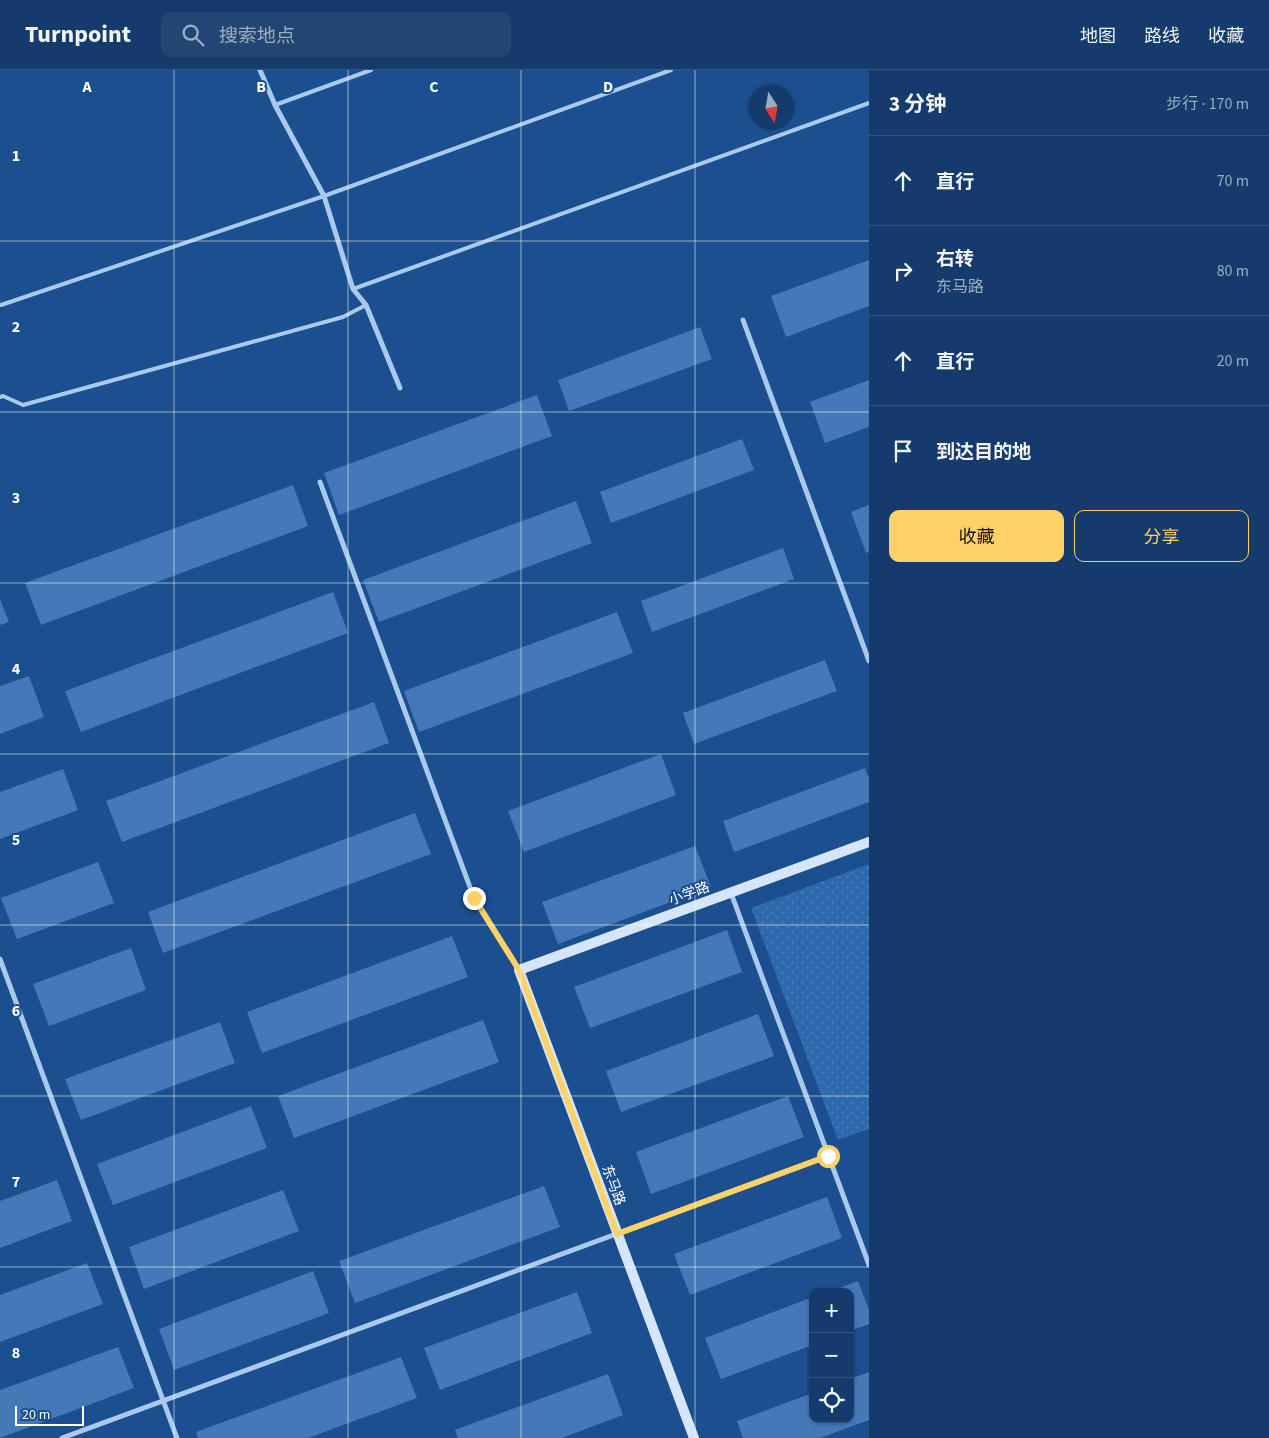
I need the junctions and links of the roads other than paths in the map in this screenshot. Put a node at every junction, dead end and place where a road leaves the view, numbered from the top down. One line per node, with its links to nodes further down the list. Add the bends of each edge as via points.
1 (260, 70): 5 (street)
2 (371, 70): 5 (lane)
3 (671, 70): 6 (lane)
4 (869, 103): 7 (lane)
5 (275, 105): 6 (street)
6 (324, 196): 7 (street); 8 (lane)
7 (353, 289): 9 (street)
8 (1, 305)
9 (366, 305): 11 (street); 12 (lane, via 343,317 23,405)
10 (743, 320): 14 (street)
11 (400, 388)
12 (0, 397)
13 (320, 482): 18 (street, via 474,898)
14 (869, 661)
15 (869, 842): 16 (street, 小学路)
16 (731, 893): 18 (street, 小学路); 20 (street)
17 (0, 959): 19 (street)
18 (519, 970): 21 (street, 东马路)
19 (3, 974): 23 (street)
20 (828, 1156): 21 (street); 22 (street)
21 (617, 1234): 23 (street); 26 (street, 东马路)
22 (869, 1265)
23 (163, 1401): 24 (street); 25 (street)
24 (62, 1438)
25 (177, 1438)
26 (694, 1438)

